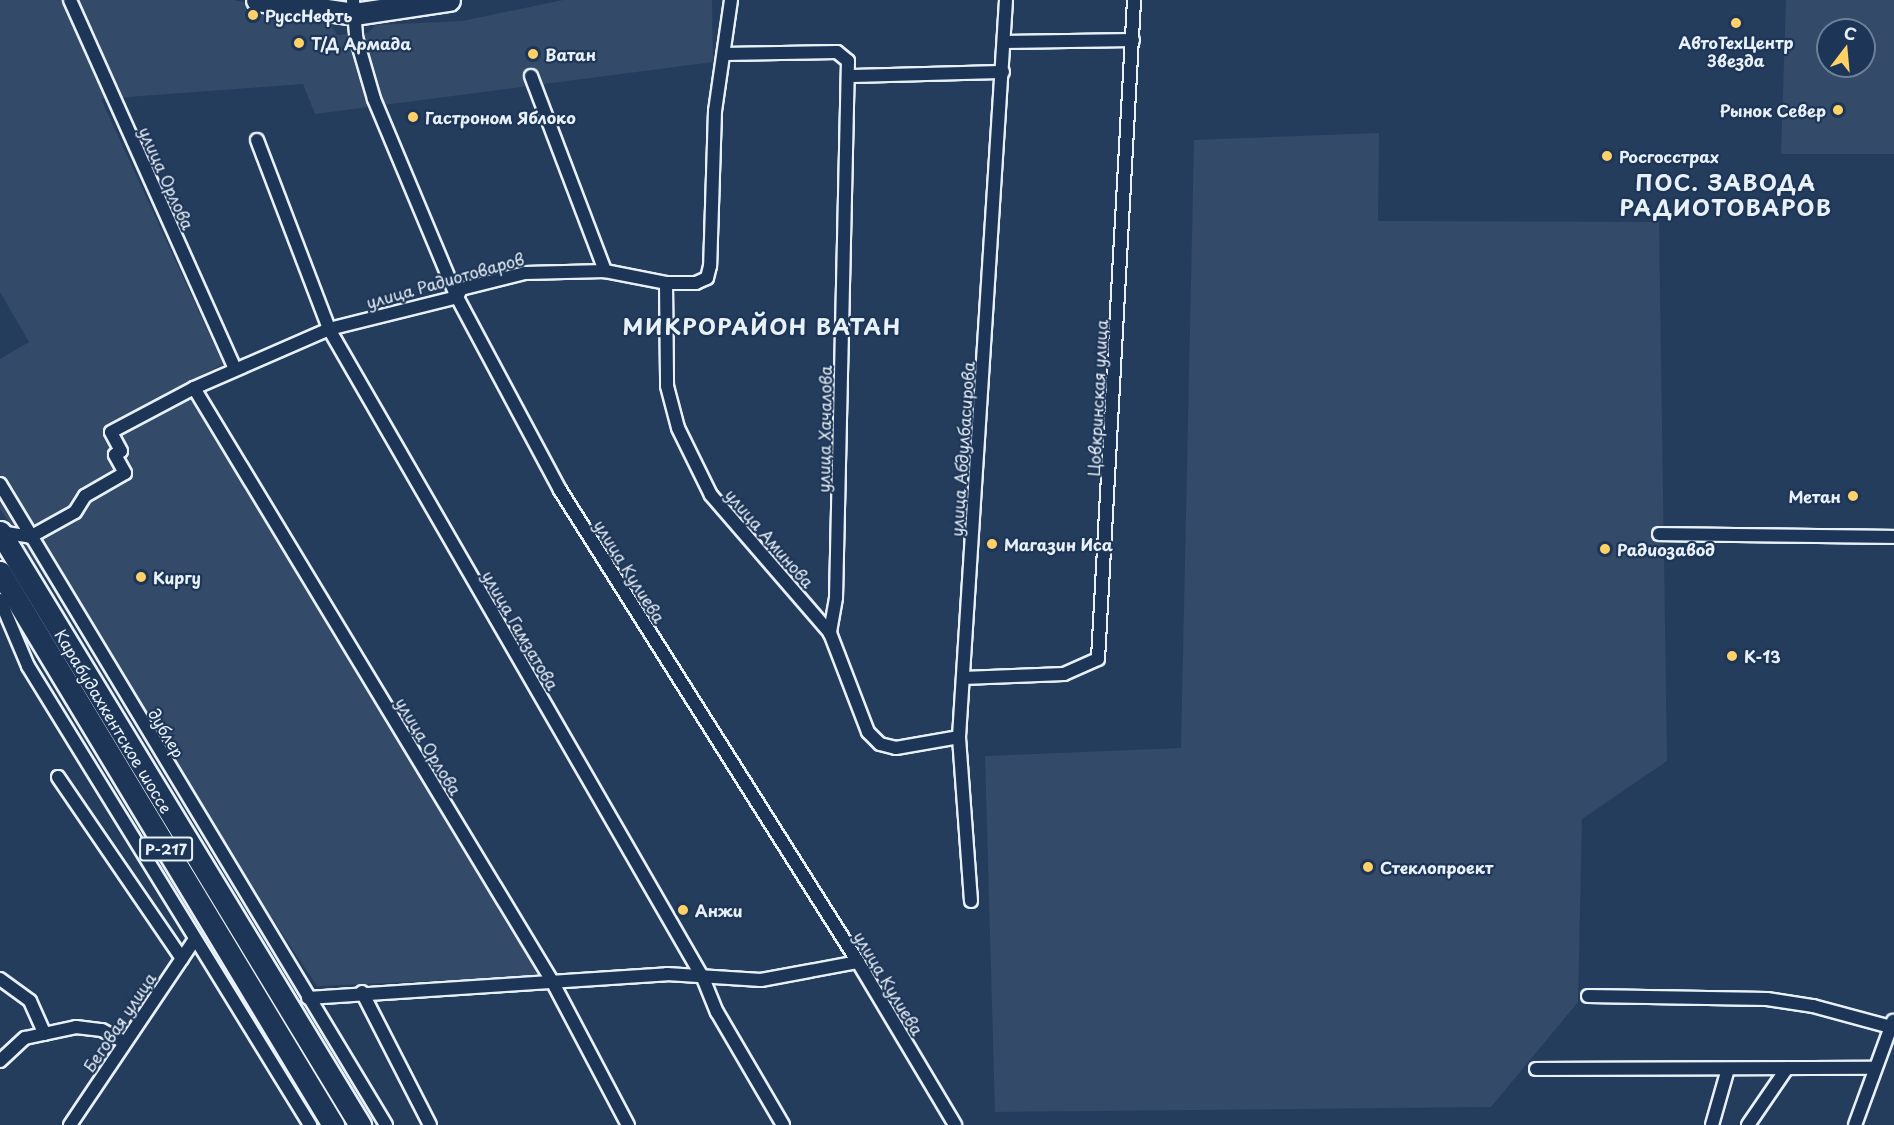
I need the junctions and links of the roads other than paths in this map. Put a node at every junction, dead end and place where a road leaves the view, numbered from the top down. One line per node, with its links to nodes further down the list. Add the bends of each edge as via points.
1 (70, 0): 21 (street, улица Орлова)
2 (257, 0): 9 (highway)
3 (370, 0): 8 (highway)
4 (449, 0): 8 (highway)
5 (731, 0): 12 (street)
6 (1006, 0): 11 (street, улица Абдулбасирова)
7 (1134, 0): 10 (street, Цовкринская улица)
8 (392, 6): 9 (highway)
9 (354, 7): 19 (street, улица Кулиева, via 356,37 374,99)
10 (1133, 40): 11 (street); 31 (street, Цовкринская улица, via 1098,659 1064,674)
11 (1004, 42): 13 (street, улица Абдулбасирова)
12 (724, 54): 15 (street, улица Хачалова, via 837,52 848,61); 18 (street, via 715,111 707,278 696,283)
13 (1003, 72): 15 (street); 31 (street, улица Абдулбасирова)
14 (531, 76): 17 (street)
15 (849, 76): 30 (street, улица Хачалова, via 836,598)
16 (257, 140): 20 (street, улица Гамзатова)
17 (606, 271): 18 (street, улица Радиотоваров); 19 (street, улица Радиотоваров, via 525,273 461,289)
18 (666, 283): 30 (street, улица Аминова, via 667,386 678,428 711,495)
19 (456, 297): 20 (street, улица Радиотоваров); 37 (street, улица Кулиева, via 560,490)
20 (329, 329): 21 (street, улица Радиотоваров); 38 (street, улица Гамзатова)
21 (235, 369): 22 (street, улица Радиотоваров)
22 (194, 388): 26 (street, улица Радиотоваров, via 111,432 121,451 114,455 125,473 85,496 75,512); 40 (street, улица Орлова)
23 (0, 484): 26 (street, дублер)
24 (0, 532): 26 (street); 55 (highway, Карабудахкентское шоссе)
25 (1659, 534): 27 (street)
26 (30, 537): 43 (street, дублер)
27 (1894, 537)
28 (0, 572): 54 (highway, Карабудахкентское шоссе / Р-217)
29 (0, 600): 35 (street, via 27,666)
30 (830, 633): 32 (street, улица Аминова, via 868,732 880,744 896,748)
31 (963, 678): 32 (street, улица Абдулбасирова)
32 (959, 737): 34 (street, улица Абдулбасирова)
33 (58, 777): 36 (street)
34 (971, 901)
35 (195, 939): 36 (street, Беговая улица); 53 (street)
36 (182, 959): 46 (street, Беговая улица)
37 (858, 962): 38 (street, via 761,980); 60 (street, улица Кулиева)
38 (703, 978): 40 (street, via 667,974); 59 (street, улица Гамзатова, via 717,1012)
39 (0, 979): 45 (street, via 30,1001)
40 (552, 981): 41 (street); 58 (street, улица Орлова)
41 (363, 992): 43 (street); 57 (street)
42 (1588, 996): 44 (street, via 1767,999)
43 (308, 998): 56 (street, дублер)
44 (1893, 1023): 49 (street)
45 (45, 1034): 46 (street, via 76,1027 102,1030); 47 (street, via 25,1038)
46 (124, 1042): 52 (street, Беговая улица)
47 (0, 1061)
48 (1787, 1068): 49 (street); 51 (street); 62 (street)
49 (1873, 1068): 63 (street)
50 (1536, 1069): 51 (street)
51 (1728, 1069): 61 (street)
52 (70, 1125)
53 (310, 1125)
54 (333, 1125)
55 (360, 1125)
56 (386, 1125)
57 (430, 1125)
58 (628, 1125)
59 (783, 1125)
60 (955, 1125)
61 (1712, 1125)
62 (1748, 1125)
63 (1855, 1125)

